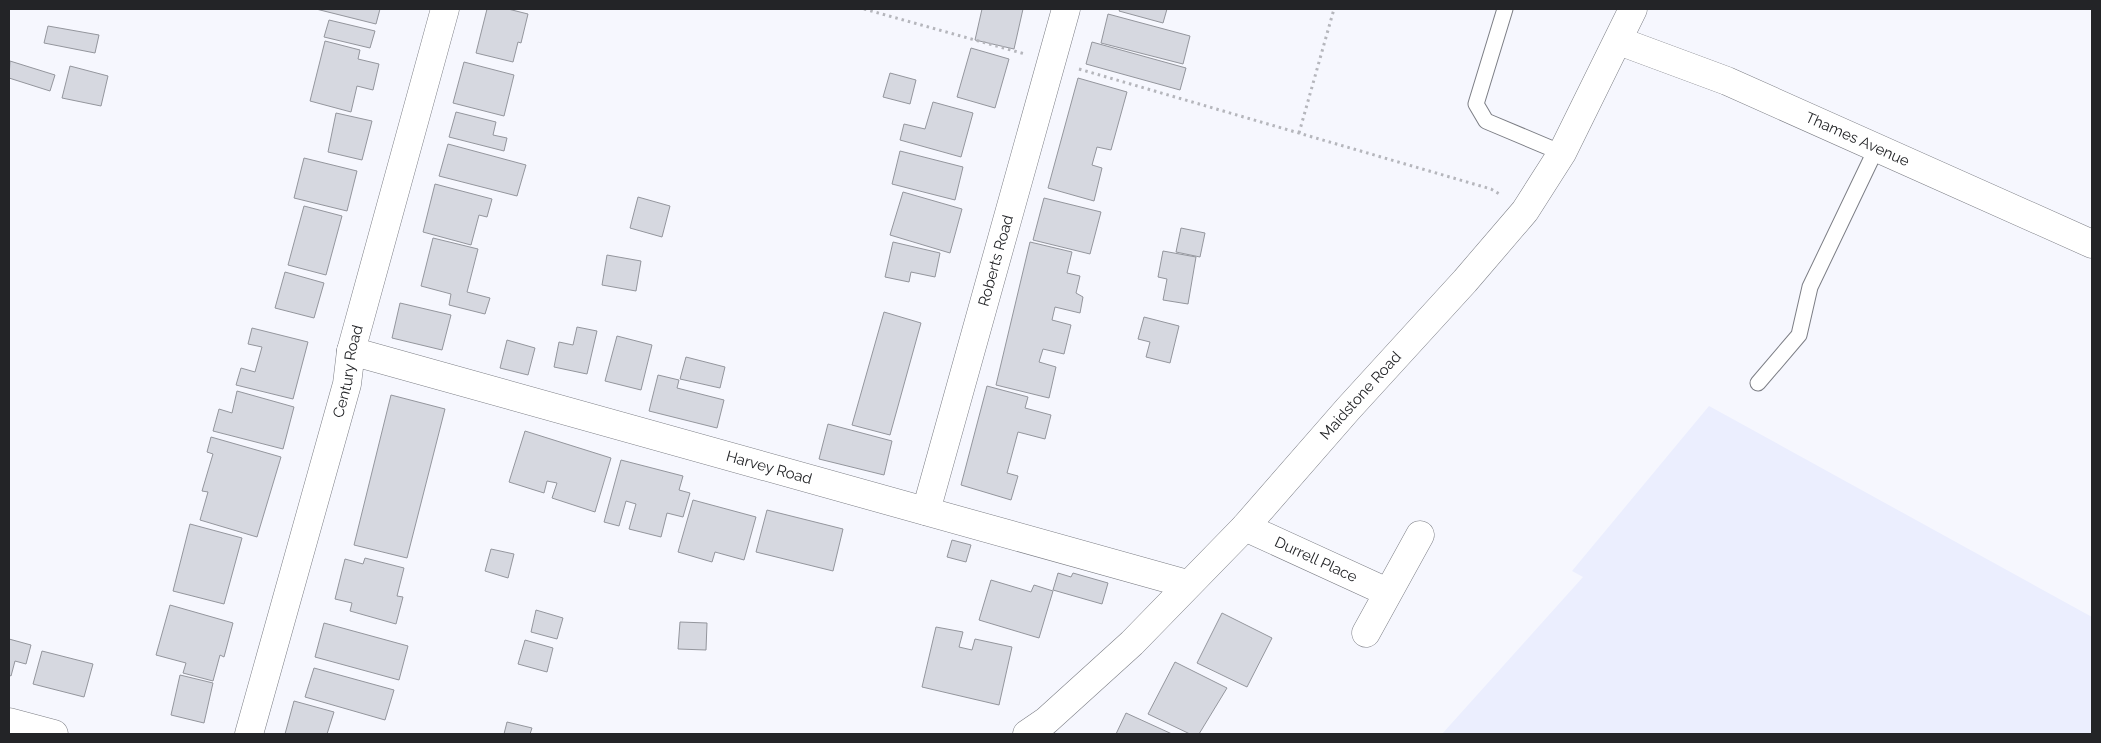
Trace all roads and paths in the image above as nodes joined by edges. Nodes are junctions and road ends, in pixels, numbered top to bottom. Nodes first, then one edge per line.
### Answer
1 (445, 9) edge
2 (864, 9) edge
3 (1066, 9) edge
4 (1334, 9) edge
5 (1505, 9) edge
6 (1633, 9) edge
7 (1619, 41) junction
8 (1051, 61) junction
9 (1300, 133) junction
10 (1877, 148) junction
11 (1562, 153) junction
12 (1525, 211) junction
13 (2092, 244) edge
14 (351, 351) junction
15 (1758, 383) dead end
16 (926, 511) junction
17 (1245, 528) junction
18 (1420, 535) dead end
19 (1187, 584) junction
20 (1387, 592) junction
21 (1366, 633) dead end
22 (9, 722) edge
23 (54, 734) edge
24 (249, 734) edge
25 (1027, 734) edge

1 - 14 street, Century Road
2 - 8 path
3 - 8 street, Roberts Road
4 - 9 path
5 - 11 lane
6 - 7 street, Maidstone Road
7 - 10 street, Thames Avenue
7 - 11 street, Maidstone Road
8 - 9 path
8 - 16 street, Roberts Road
9 - 12 path
10 - 13 street, Thames Avenue
10 - 15 lane
11 - 12 street, Maidstone Road
12 - 17 street, Maidstone Road
14 - 16 street, Harvey Road
14 - 24 street, Century Road
16 - 19 street, Harvey Road
17 - 19 street, Maidstone Road
17 - 20 street, Durrell Place
18 - 20 street
19 - 25 street, Maidstone Road
20 - 21 street
22 - 23 street

